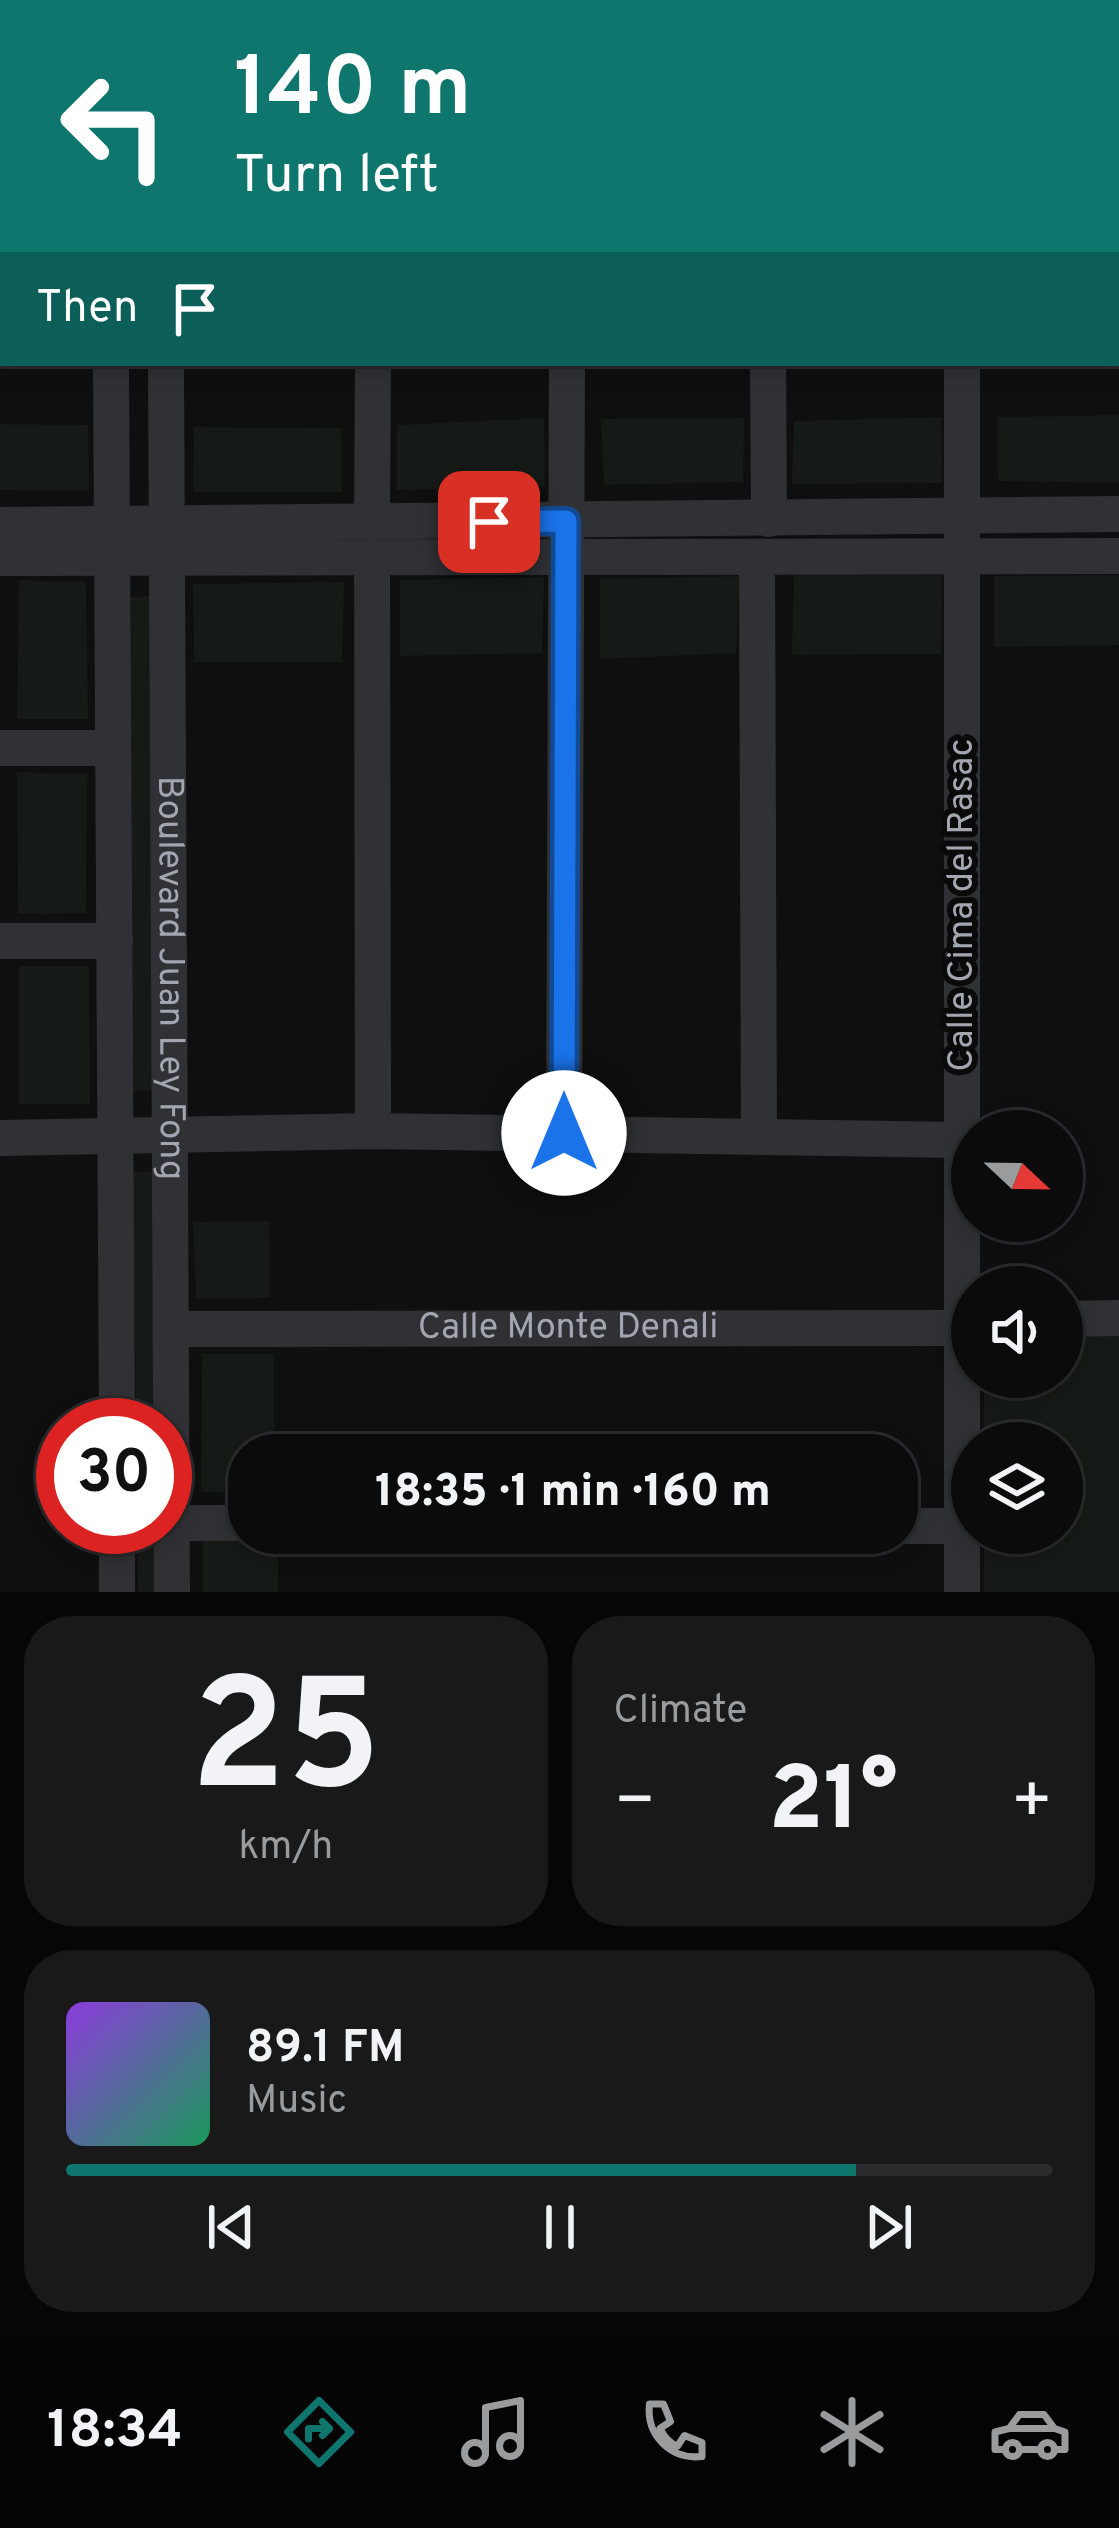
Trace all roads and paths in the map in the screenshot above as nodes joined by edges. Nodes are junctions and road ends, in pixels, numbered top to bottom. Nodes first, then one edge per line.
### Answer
1 (111, 366) edge
2 (166, 366) edge
3 (373, 366) edge
4 (567, 366) edge
5 (768, 366) edge
6 (962, 366) edge
7 (1119, 514) edge
8 (964, 518) junction
9 (769, 520) junction
10 (566, 521) junction
11 (372, 522) junction
12 (0, 525) edge
13 (167, 541) junction
14 (111, 542) junction
15 (1119, 556) edge
16 (965, 557) junction
17 (0, 558) edge
18 (757, 558) junction
19 (372, 560) junction
20 (566, 561) junction
21 (0, 748) edge
22 (111, 748) junction
23 (116, 940) junction
24 (0, 941) edge
25 (962, 1110) edge
26 (373, 1131) junction
27 (564, 1133) junction
28 (170, 1136) junction
29 (759, 1137) junction
30 (0, 1138) edge
31 (116, 1138) junction
32 (951, 1140) edge
33 (1119, 1318) edge
34 (1083, 1319) edge
35 (951, 1328) edge
36 (172, 1329) junction
37 (117, 1398) edge
38 (172, 1398) edge
39 (192, 1523) edge
40 (228, 1523) edge
41 (918, 1526) edge
42 (951, 1526) edge
43 (117, 1554) edge
44 (173, 1554) edge
45 (962, 1554) edge
46 (117, 1592) edge
47 (172, 1592) edge
48 (962, 1592) edge

1 - 14 street, Boulevard Juan Ley Fong
2 - 13 street, Boulevard Juan Ley Fong
3 - 11 street
4 - 10 street
5 - 9 street
6 - 8 street, Calle Cima del Rasac
7 - 8 street
8 - 9 street
8 - 16 street, Calle Cima del Rasac
9 - 10 street
10 - 11 street
10 - 20 street
11 - 13 street
12 - 14 street
13 - 14 street
13 - 19 street
13 - 28 street, Boulevard Juan Ley Fong
14 - 17 street
14 - 22 street, Boulevard Juan Ley Fong
15 - 16 street
16 - 18 street
16 - 25 street, Calle Cima del Rasac
18 - 20 street
18 - 29 street
19 - 20 street
19 - 26 street
20 - 27 street
21 - 22 street
22 - 23 street, Boulevard Juan Ley Fong
23 - 24 street
23 - 31 street, Boulevard Juan Ley Fong
26 - 27 street
26 - 28 street
27 - 29 street
28 - 31 street
28 - 36 street, Boulevard Juan Ley Fong
29 - 32 street
30 - 31 street
31 - 37 street, Boulevard Juan Ley Fong
33 - 34 street
35 - 36 street, Calle Monte Denali
36 - 38 street, Boulevard Juan Ley Fong
39 - 40 street
41 - 42 street
43 - 46 street
44 - 47 street, Boulevard Juan Ley Fong
45 - 48 street, Calle Cima del Rasac

